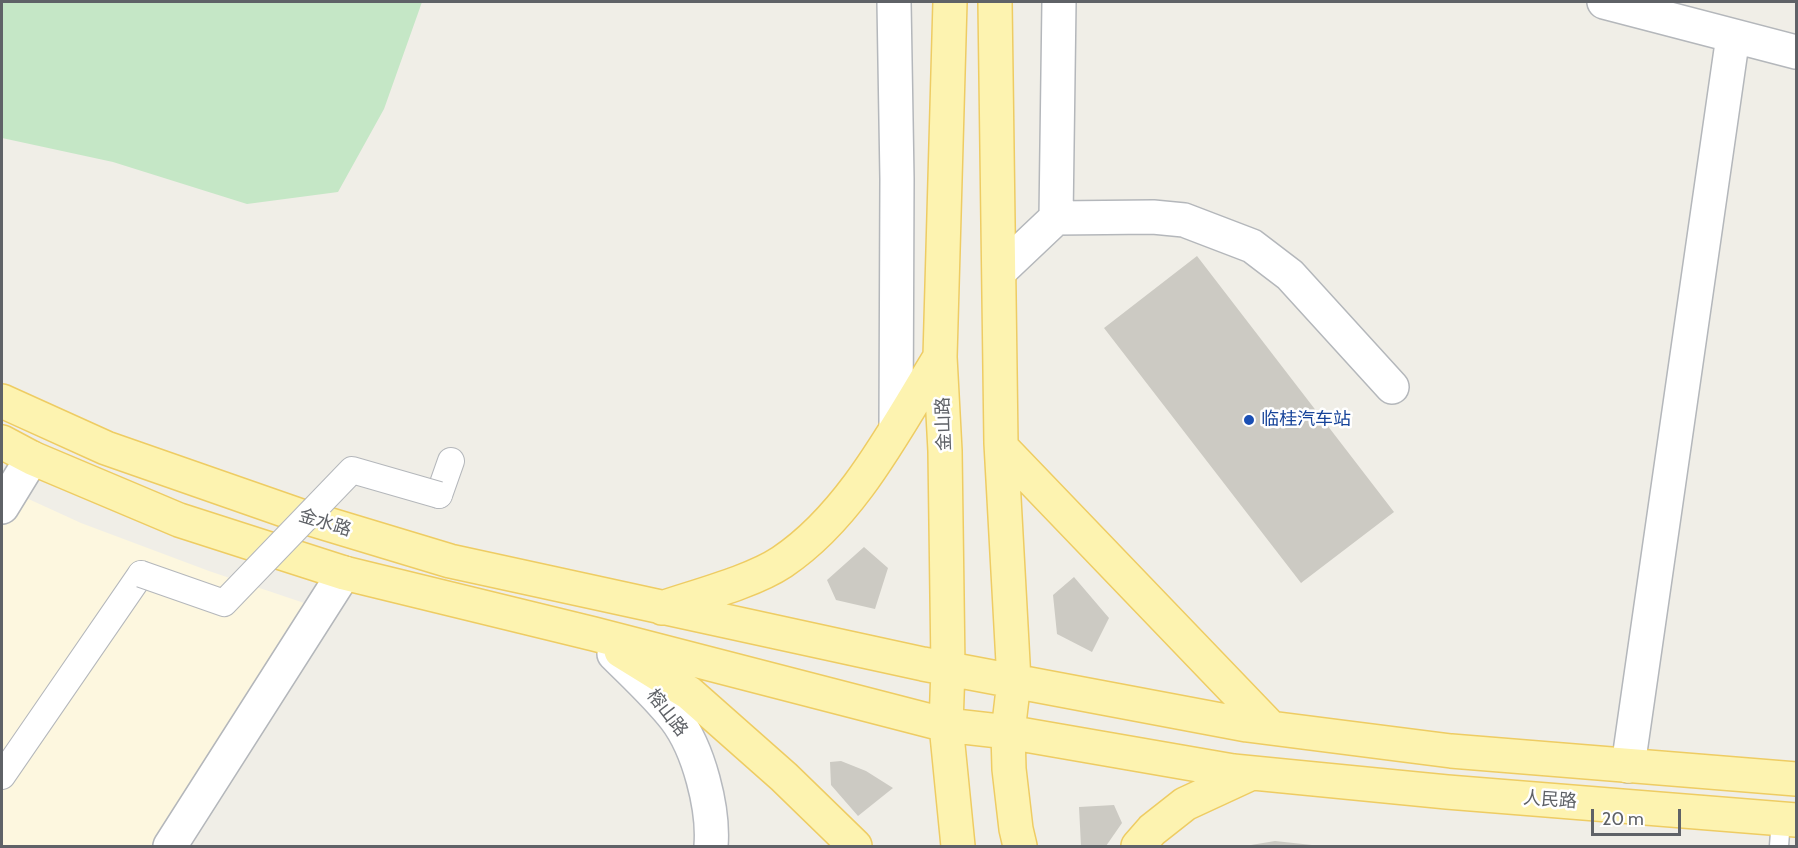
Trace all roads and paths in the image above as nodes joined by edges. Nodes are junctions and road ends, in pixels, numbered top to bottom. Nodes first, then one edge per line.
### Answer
1 (894, 2) edge
2 (950, 2) edge
3 (994, 2) edge
4 (1059, 2) edge
5 (1604, 2) edge
6 (1733, 36) junction
7 (1797, 52) edge
8 (1056, 218) junction
9 (1000, 271) junction
10 (940, 357) junction
11 (1392, 387) dead end
12 (2, 401) edge
13 (896, 428) junction
14 (2, 442) edge
15 (1002, 448) junction
16 (32, 458) junction
17 (451, 461) dead end
18 (2, 507) edge
19 (344, 573) junction
20 (660, 608) junction
21 (594, 634) junction
22 (948, 668) junction
23 (1014, 681) junction
24 (946, 725) junction
25 (1271, 728) junction
26 (1008, 732) junction
27 (1628, 766) junction
28 (1252, 773) junction
29 (2, 776) edge
30 (1797, 779) edge
31 (1785, 829) edge
32 (170, 846) edge
33 (711, 846) edge
34 (855, 846) edge
35 (958, 846) edge
36 (1020, 846) edge
37 (1138, 846) edge

1 - 13 street
2 - 10 main road, 金山路
3 - 9 main road
4 - 8 street
5 - 6 street
6 - 7 street
6 - 27 street
8 - 9 street
8 - 11 street
9 - 15 main road
10 - 13 main road
10 - 22 main road, 金山路
12 - 20 main road, 金水路
13 - 20 main road
14 - 16 main road
15 - 23 main road
15 - 25 main road
16 - 18 street
16 - 19 main road
17 - 29 street, bridge
19 - 21 main road
19 - 32 street
20 - 22 main road, 金水路
21 - 24 main road, 人民路
21 - 33 street, 榕山路
21 - 34 main road
22 - 23 main road, 金水路
22 - 24 main road, 金山路
23 - 25 main road, 金水路
23 - 26 main road
24 - 26 main road, 人民路
24 - 35 main road, 金山路
25 - 27 main road, 金水路
26 - 28 main road, 人民路
26 - 36 main road
27 - 30 main road
28 - 31 main road, 人民路
28 - 37 main road

